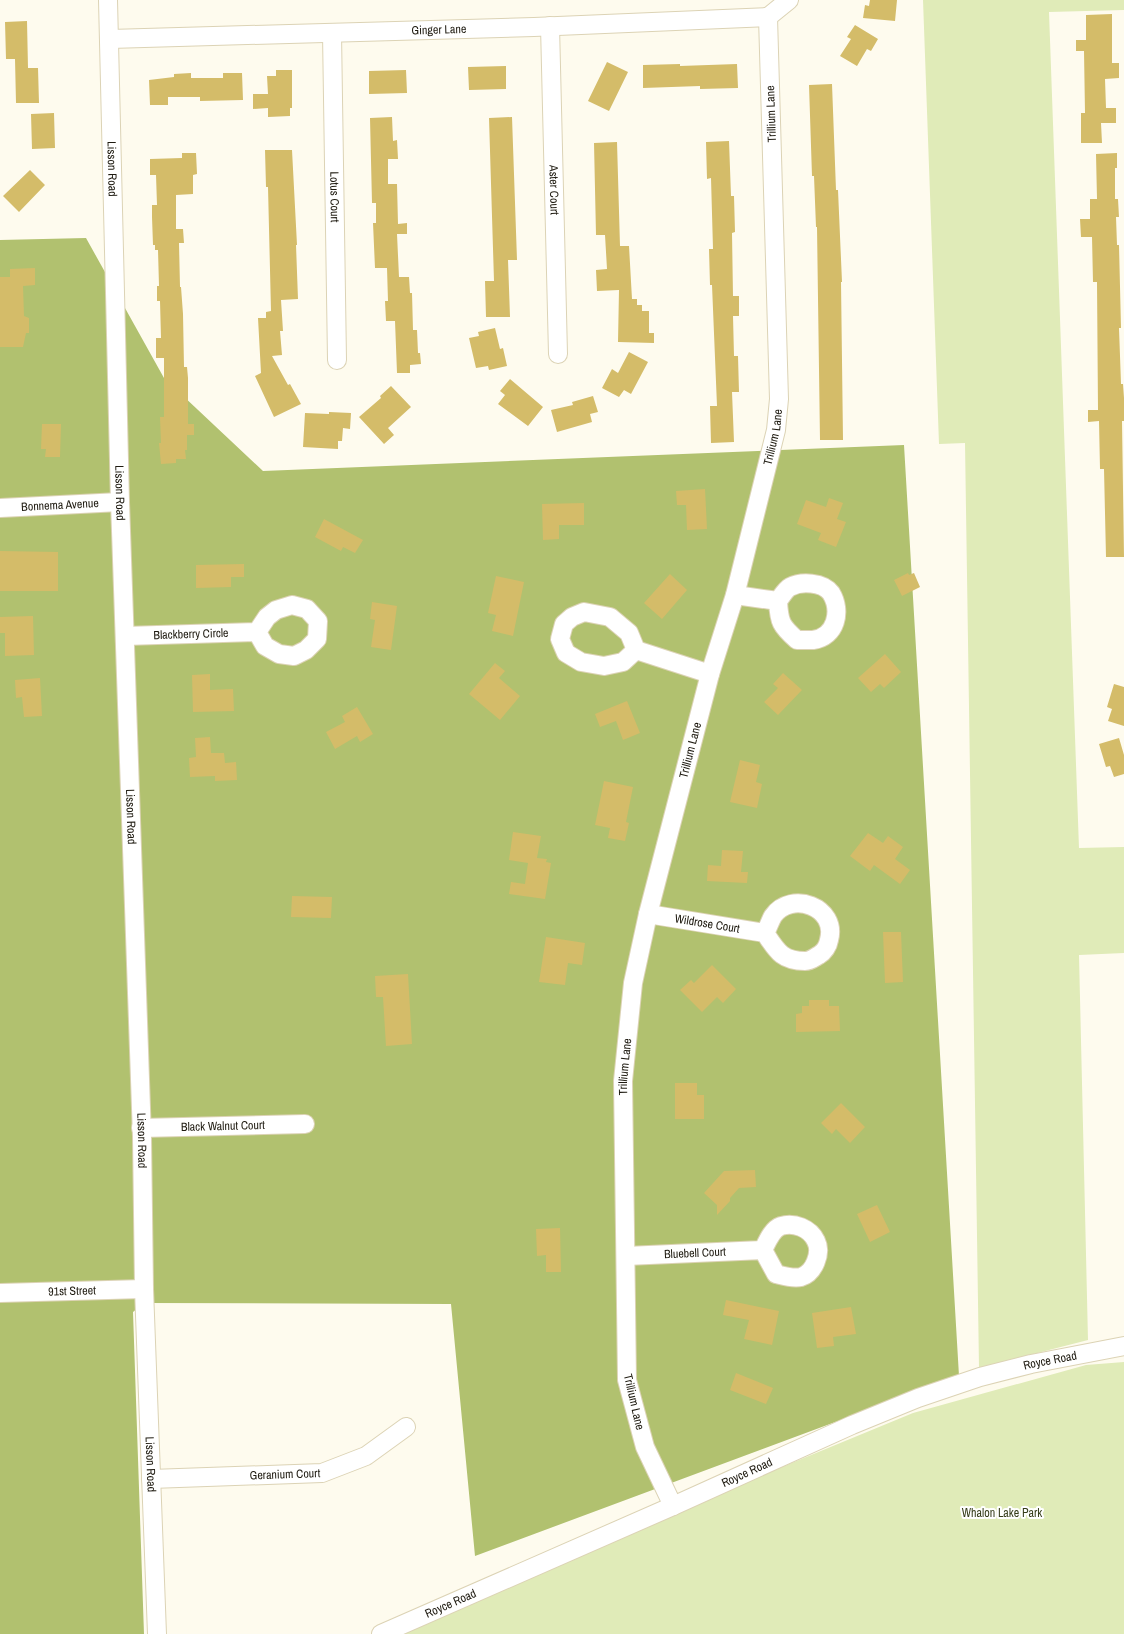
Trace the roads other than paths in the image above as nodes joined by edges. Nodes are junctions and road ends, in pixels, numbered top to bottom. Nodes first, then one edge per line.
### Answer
1 (108, 0) edge
2 (790, 0) edge
3 (768, 17) junction
4 (550, 26) junction
5 (332, 33) junction
6 (110, 38) junction
7 (558, 354) dead end
8 (337, 360) dead end
9 (120, 502) junction
10 (0, 508) edge
11 (735, 595) junction
12 (778, 601) dead end
13 (257, 632) dead end
14 (125, 636) junction
15 (636, 650) dead end
16 (710, 674) junction
17 (648, 914) junction
18 (765, 933) dead end
19 (305, 1124) dead end
20 (141, 1128) junction
21 (763, 1250) dead end
22 (626, 1256) junction
23 (144, 1289) junction
24 (0, 1293) edge
25 (1124, 1346) edge
26 (406, 1427) dead end
27 (152, 1479) junction
28 (673, 1506) junction
29 (157, 1634) edge
30 (381, 1634) edge

1 - 6 street, Lisson Road
2 - 3 street
3 - 4 street, Ginger Lane
3 - 11 street, Trillium Lane
4 - 5 street, Ginger Lane
4 - 7 street, Aster Court
5 - 6 street, Ginger Lane
5 - 8 street, Lotus Court
6 - 9 street, Lisson Road
9 - 10 street, Bonnema Avenue
9 - 14 street, Lisson Road
11 - 12 street
11 - 16 street, Trillium Lane
13 - 14 street, Blackberry Circle
14 - 20 street, Lisson Road
15 - 16 street
16 - 17 street, Trillium Lane
17 - 18 street, Wildrose Court
17 - 22 street, Trillium Lane
19 - 20 street, Black Walnut Court
20 - 23 street, Lisson Road
21 - 22 street, Bluebell Court
22 - 28 street, Trillium Lane
23 - 24 street, 91st Street
23 - 27 street, Lisson Road
25 - 28 street, Royce Road
26 - 27 street, Geranium Court
27 - 29 street, Lisson Road
28 - 30 street, Royce Road

